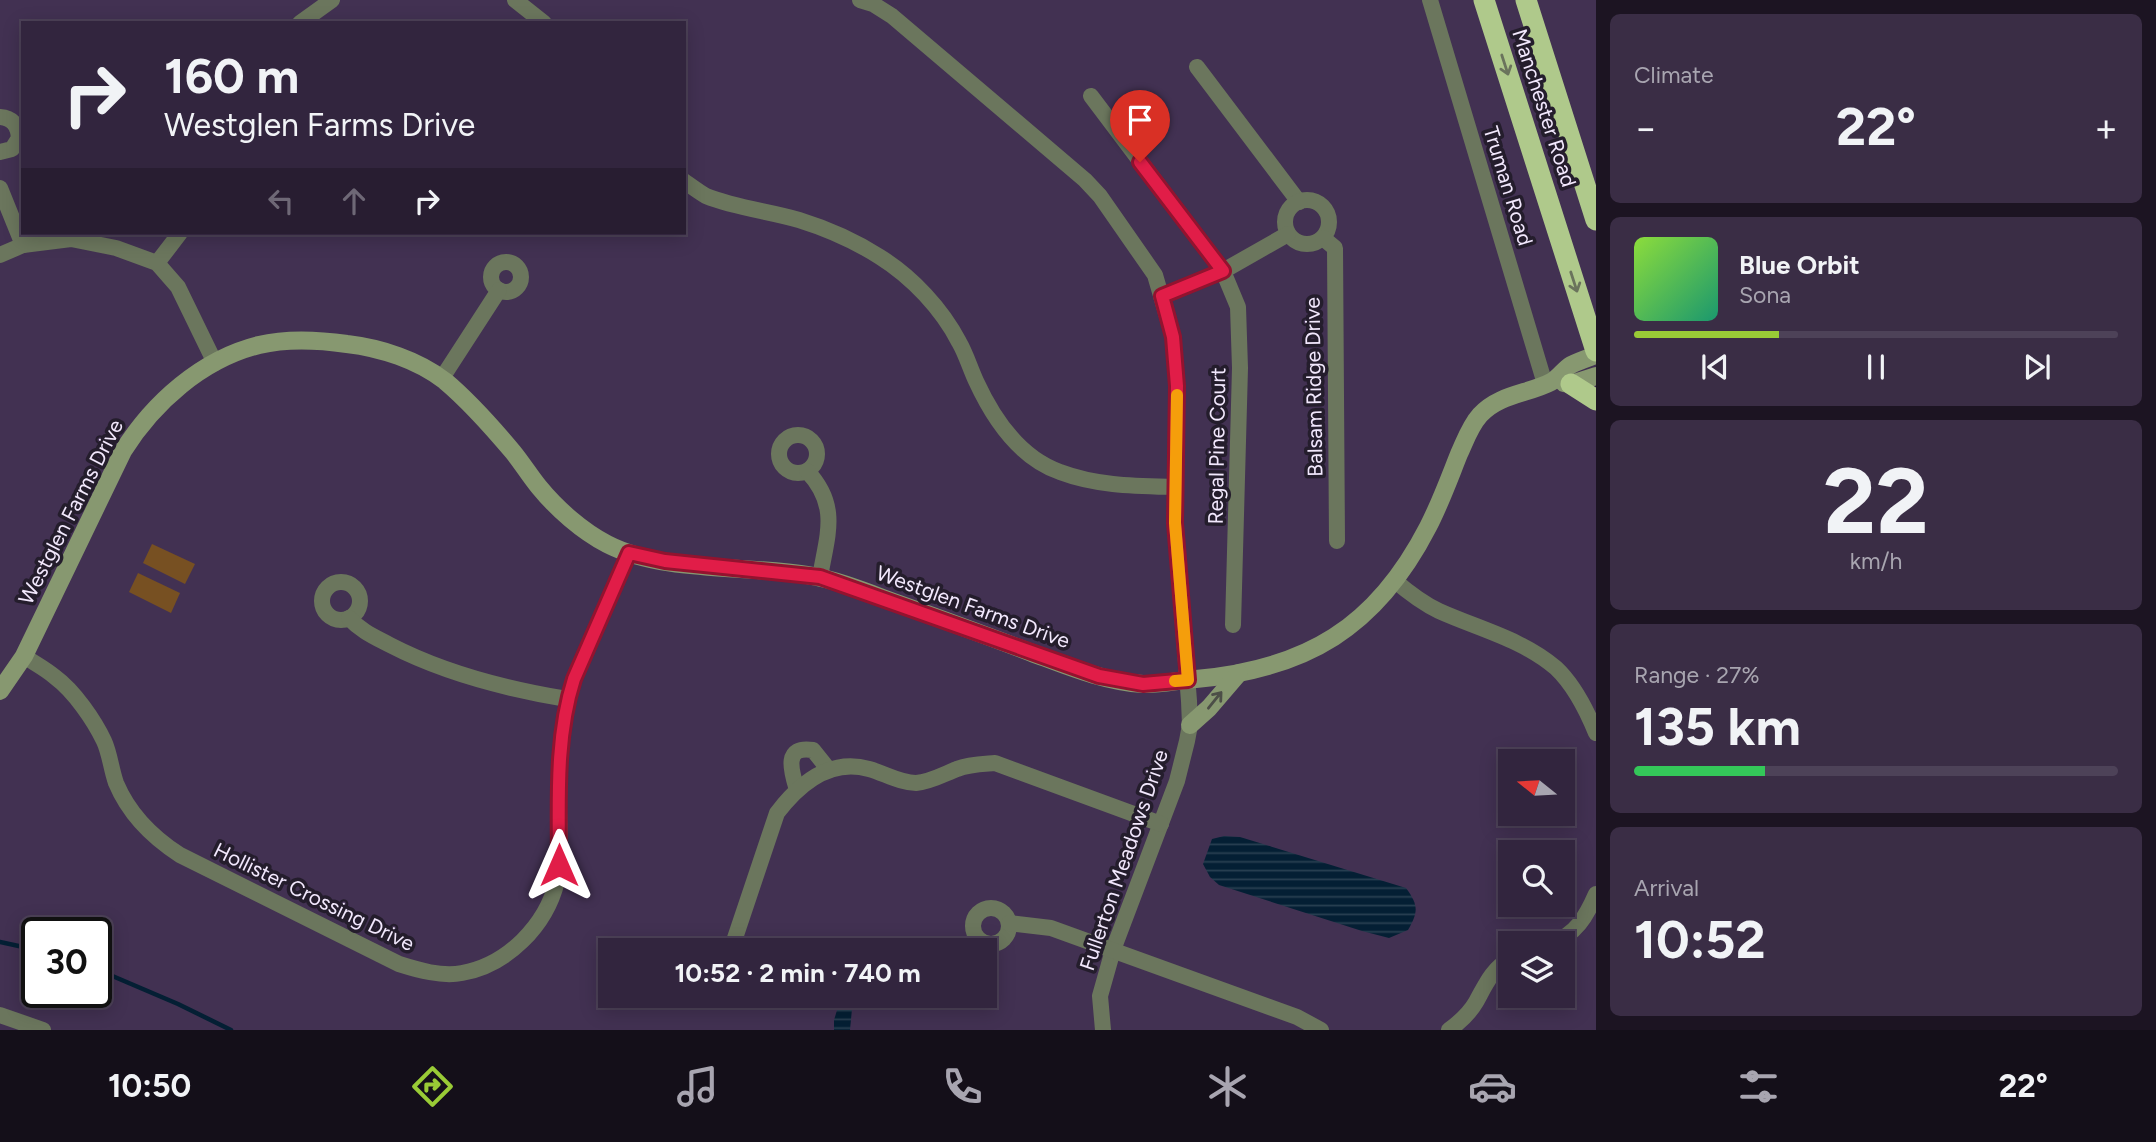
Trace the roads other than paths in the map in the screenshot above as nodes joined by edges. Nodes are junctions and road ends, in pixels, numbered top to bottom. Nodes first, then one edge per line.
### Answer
1 (332, 0) edge
2 (515, 0) edge
3 (860, 0) edge
4 (1430, 0) edge
5 (1484, 0) edge
6 (1526, 0) edge
7 (303, 21) edge
8 (541, 21) edge
9 (1197, 67) dead end
10 (1091, 96) dead end
11 (0, 117) edge
12 (0, 152) edge
13 (686, 182) edge
14 (0, 188) edge
15 (1299, 202) junction
16 (1596, 220) edge
17 (1288, 234) junction
18 (179, 235) edge
19 (1323, 238) junction
20 (23, 245) junction
21 (0, 255) edge
22 (158, 263) junction
23 (1223, 271) junction
24 (499, 290) dead end
25 (1162, 296) junction
26 (1596, 353) edge
27 (215, 363) junction
28 (1596, 376) edge
29 (442, 378) junction
30 (1557, 383) junction
31 (1596, 400) edge
32 (807, 471) dead end
33 (1175, 487) junction
34 (1337, 541) dead end
35 (629, 553) junction
36 (820, 577) junction
37 (1394, 580) junction
38 (349, 618) dead end
39 (1233, 625) dead end
40 (24, 656) junction
41 (1239, 673) junction
42 (1188, 680) junction
43 (0, 691) edge
44 (567, 699) junction
45 (1190, 725) junction
46 (1596, 733) edge
47 (829, 769) junction
48 (797, 790) junction
49 (1161, 824) junction
50 (1596, 894) edge
51 (1009, 923) dead end
52 (1574, 931) edge
53 (735, 938) edge
54 (1113, 950) junction
55 (1498, 966) edge
56 (0, 1015) edge
57 (43, 1030) edge
58 (1103, 1030) edge
59 (1321, 1030) edge
60 (1449, 1030) edge

1 - 7 street
2 - 8 street
3 - 25 street, Fullerton Meadows Drive
4 - 30 street, Truman Road
5 -> 26 highway, Manchester Road
6 - 16 highway, Manchester Road
9 - 15 street
10 - 23 street, Regal Pine Court
11 - 12 street
13 - 33 street
14 - 20 street
15 - 17 street
15 - 19 street
17 - 19 street
17 - 23 street
18 - 22 street
19 - 34 street, Balsam Ridge Drive
20 - 21 street
20 - 22 street
22 - 27 street
23 - 25 street
23 - 39 street, Regal Pine Court
24 - 29 street
25 - 33 street, Fullerton Meadows Drive
26 - 30 street, Westglen Farms Drive
27 - 29 street, Westglen Farms Drive
27 - 40 street, Westglen Farms Drive
28 - 30 street, Westglen Farms Drive
29 - 35 street, Westglen Farms Drive
30 - 31 highway
30 - 37 street, Westglen Farms Drive
32 - 36 street
33 - 42 street, Fullerton Meadows Drive
35 - 36 street, Westglen Farms Drive
35 - 44 street, Hollister Crossing Drive
36 - 42 street, Westglen Farms Drive
37 - 41 street, Westglen Farms Drive
37 - 46 street
38 - 44 street
40 - 43 street, Westglen Farms Drive
40 - 44 street, Hollister Crossing Drive
41 - 42 street, Westglen Farms Drive
45 -> 41 street
42 - 45 street, Fullerton Meadows Drive
45 - 49 street, Fullerton Meadows Drive
47 - 48 street
47 - 48 street
47 - 49 street
48 - 53 street
49 - 54 street, Fullerton Meadows Drive
50 - 52 street
51 - 54 street
54 - 58 street, Fullerton Meadows Drive
54 - 59 street
55 - 60 street
56 - 57 street

